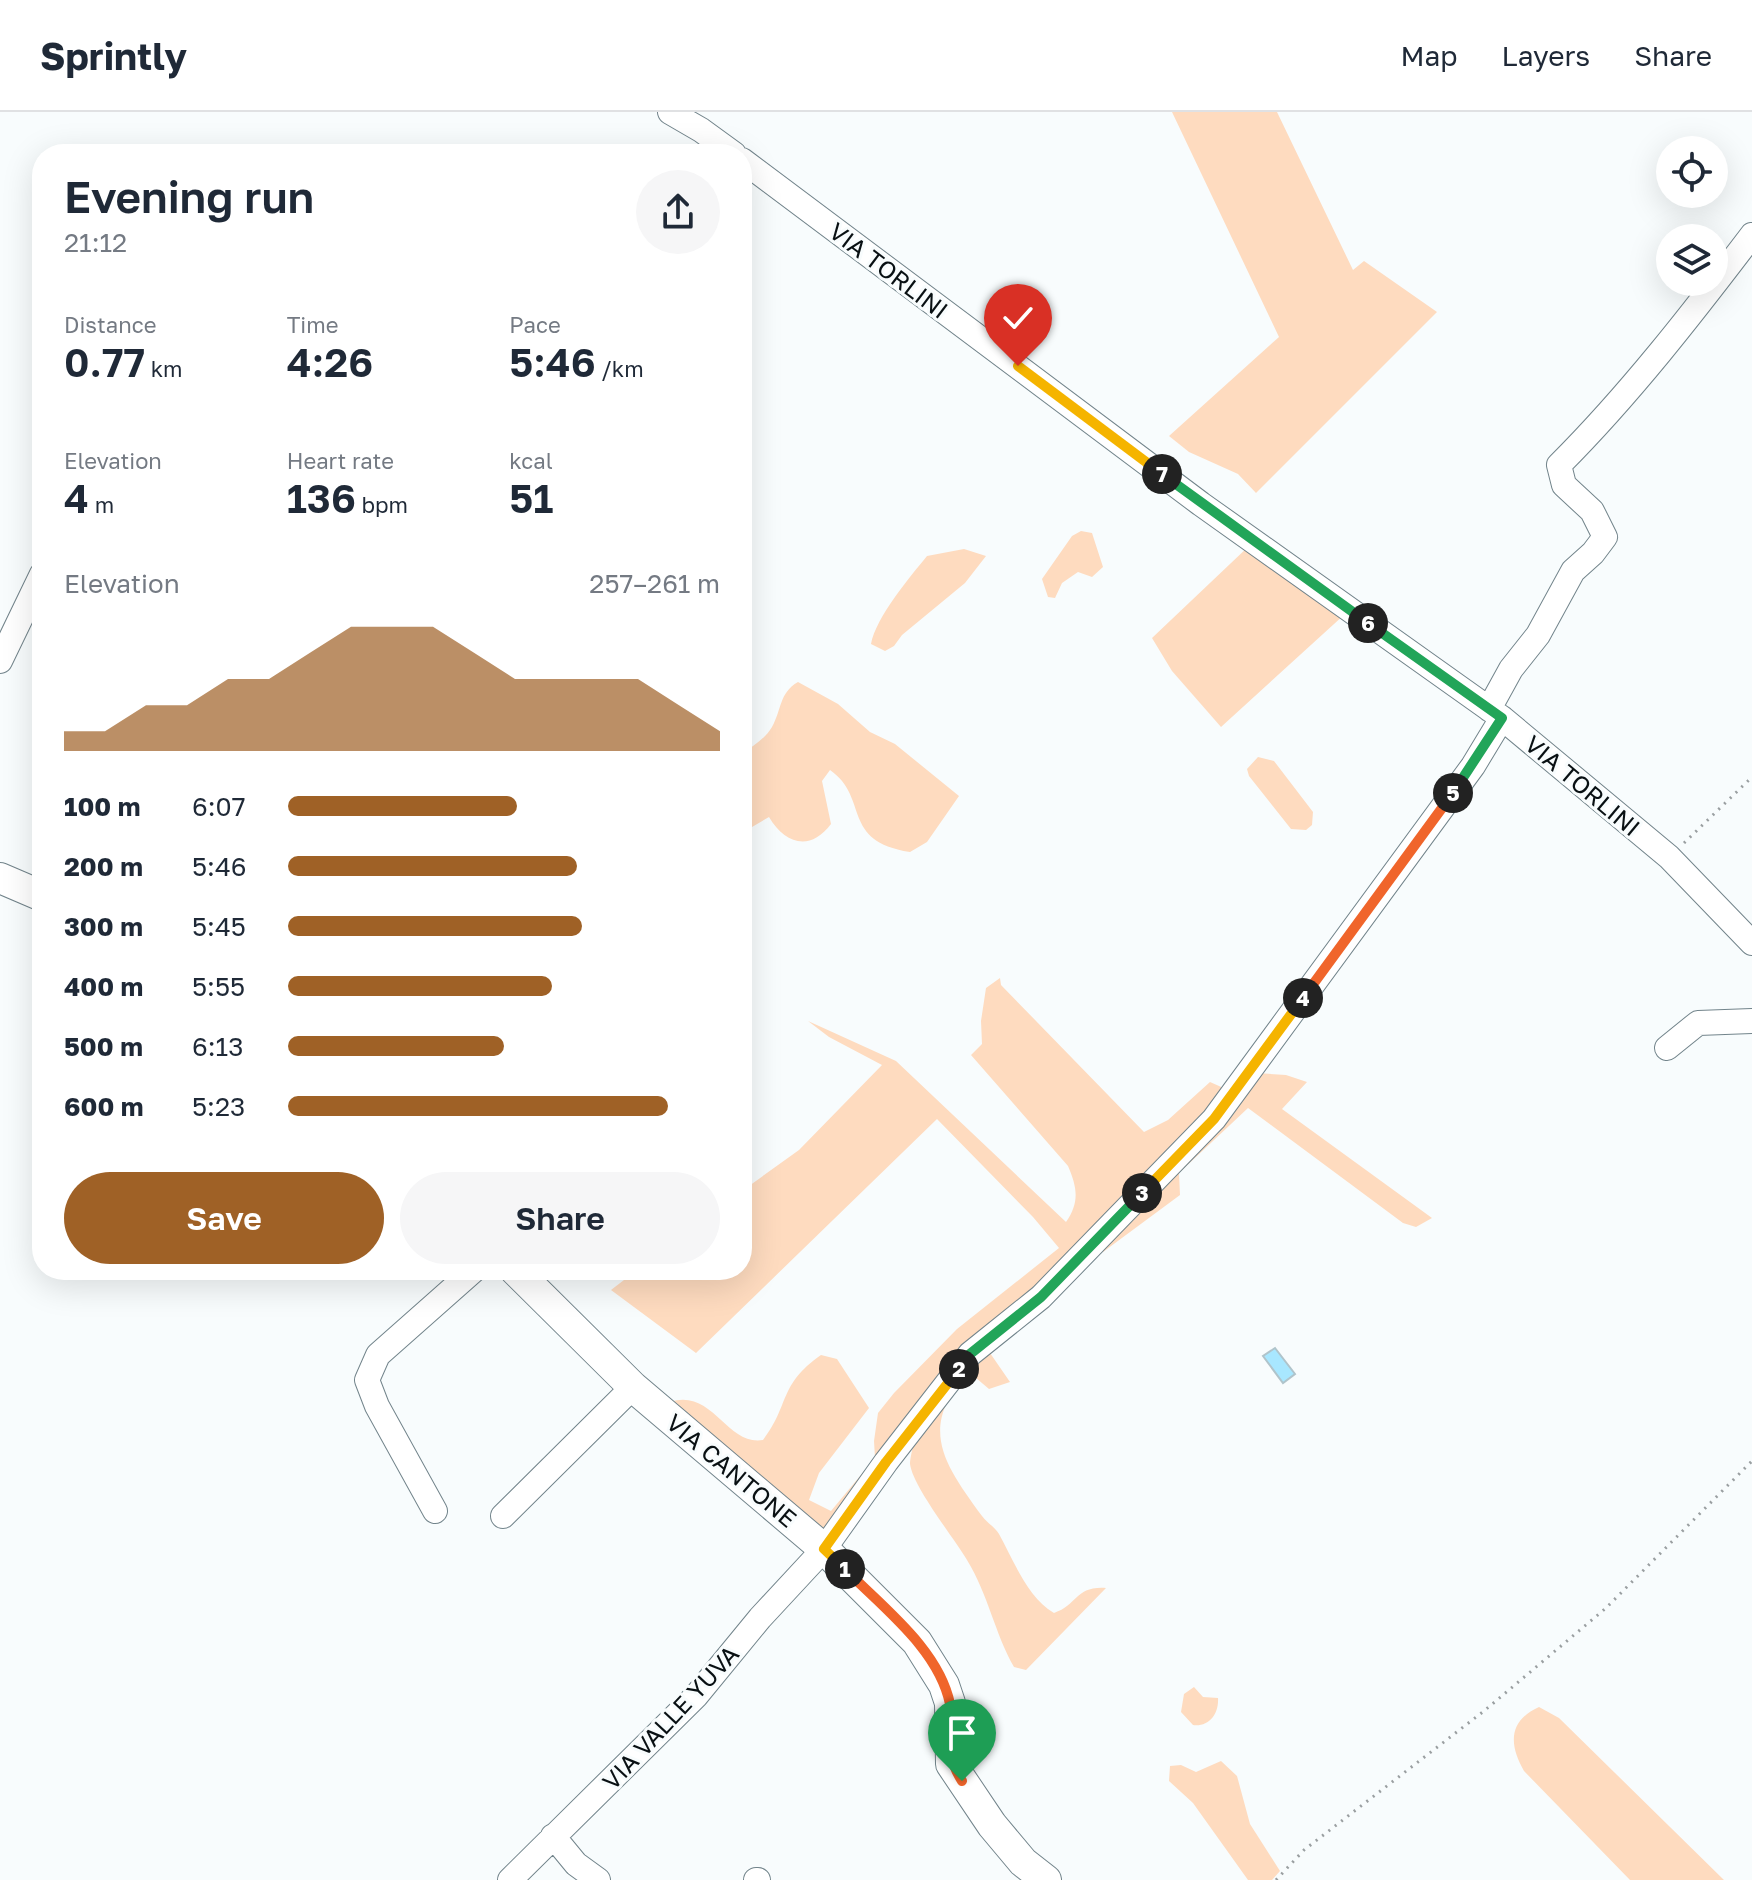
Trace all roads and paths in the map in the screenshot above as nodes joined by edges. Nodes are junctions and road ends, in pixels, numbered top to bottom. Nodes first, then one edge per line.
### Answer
1 (670, 112) edge
2 (719, 144) edge
3 (752, 167) edge
4 (1752, 235) edge
5 (32, 595) edge
6 (0, 661) edge
7 (1496, 714) junction
8 (1752, 777) edge
9 (1669, 857) junction
10 (0, 878) edge
11 (32, 892) edge
12 (1752, 943) edge
13 (1752, 1021) edge
14 (1667, 1048) dead end
15 (463, 1280) edge
16 (525, 1280) edge
17 (633, 1387) junction
18 (1752, 1461) edge
19 (435, 1511) dead end
20 (503, 1516) dead end
21 (824, 1549) junction
22 (553, 1836) junction
23 (510, 1880) edge
24 (598, 1880) edge
25 (1046, 1880) edge
26 (1276, 1880) edge

1 - 2 street
3 - 7 street, VIA TORLINI
4 - 7 street, VIA VALLE YUVA
5 - 6 street
7 - 9 street, VIA TORLINI
7 - 21 street, VIA VALLE YUVA
8 - 9 path
9 - 12 street, VIA TORLINI
10 - 11 main road
13 - 14 street
15 - 19 street
16 - 17 main road, VIA CANTONE
17 - 20 street
17 - 21 main road, VIA CANTONE
18 - 26 path
21 - 22 street, VIA VALLE YUVA
21 - 25 main road, VIA CANTONE
22 - 23 street, VIA VALLE YUVA
22 - 24 street

